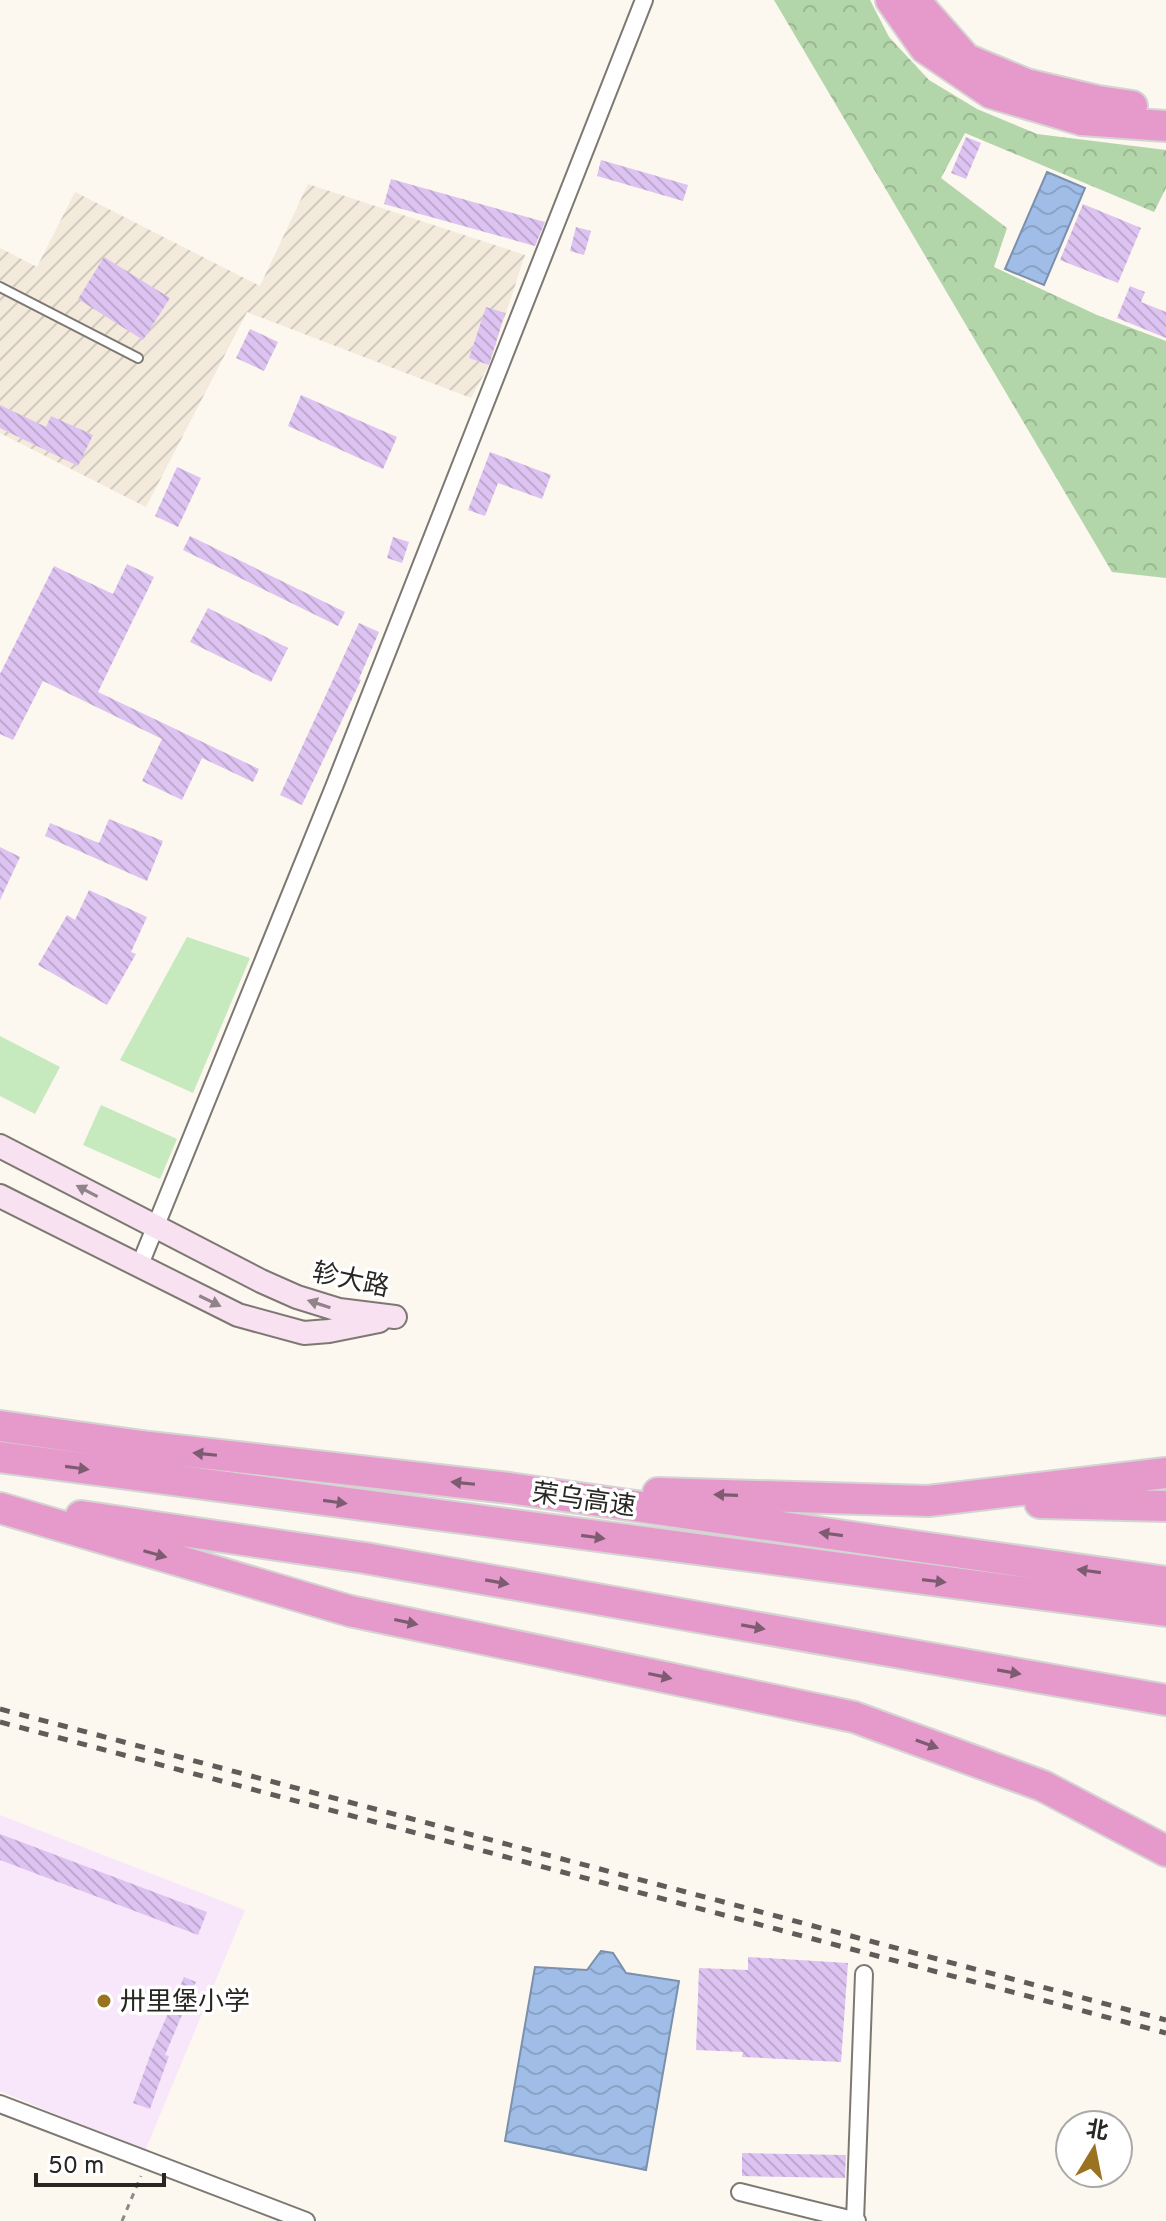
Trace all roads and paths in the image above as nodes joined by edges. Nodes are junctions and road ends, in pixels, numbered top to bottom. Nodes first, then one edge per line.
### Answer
1 (644, 0) edge
2 (891, 0) edge
3 (914, 0) edge
4 (1166, 110) edge
5 (1166, 126) edge
6 (0, 287) edge
7 (138, 358) dead end
8 (0, 1146) edge
9 (0, 1196) edge
10 (157, 1227) junction
11 (139, 1267) junction
12 (0, 1426) edge
13 (0, 1457) edge
14 (1166, 1473) edge
15 (509, 1488) junction
16 (928, 1501) junction
17 (0, 1506) edge
18 (1166, 1506) edge
19 (1166, 1582) edge
20 (1166, 1611) edge
21 (1166, 1700) edge
22 (1166, 1851) edge
23 (864, 1974) dead end
24 (0, 2104) edge
25 (147, 2160) junction
26 (740, 2192) dead end
27 (122, 2221) edge
28 (306, 2221) edge
29 (856, 2221) edge

1 - 10 street
2 - 5 highway
3 - 4 highway
6 - 7 lane
10 -> 8 main road, 轸大路
9 - 11 main road, 轸大路
10 - 11 street
11 -> 10 main road, 轸大路
15 -> 12 highway, 荣乌高速
13 -> 20 highway, 荣乌高速
14 - 16 highway
16 -> 15 highway
19 -> 15 highway, 荣乌高速
16 - 18 highway
17 -> 21 highway
17 -> 22 highway
23 - 29 street
24 - 25 street
25 - 27 path
25 - 28 street
26 - 29 street

